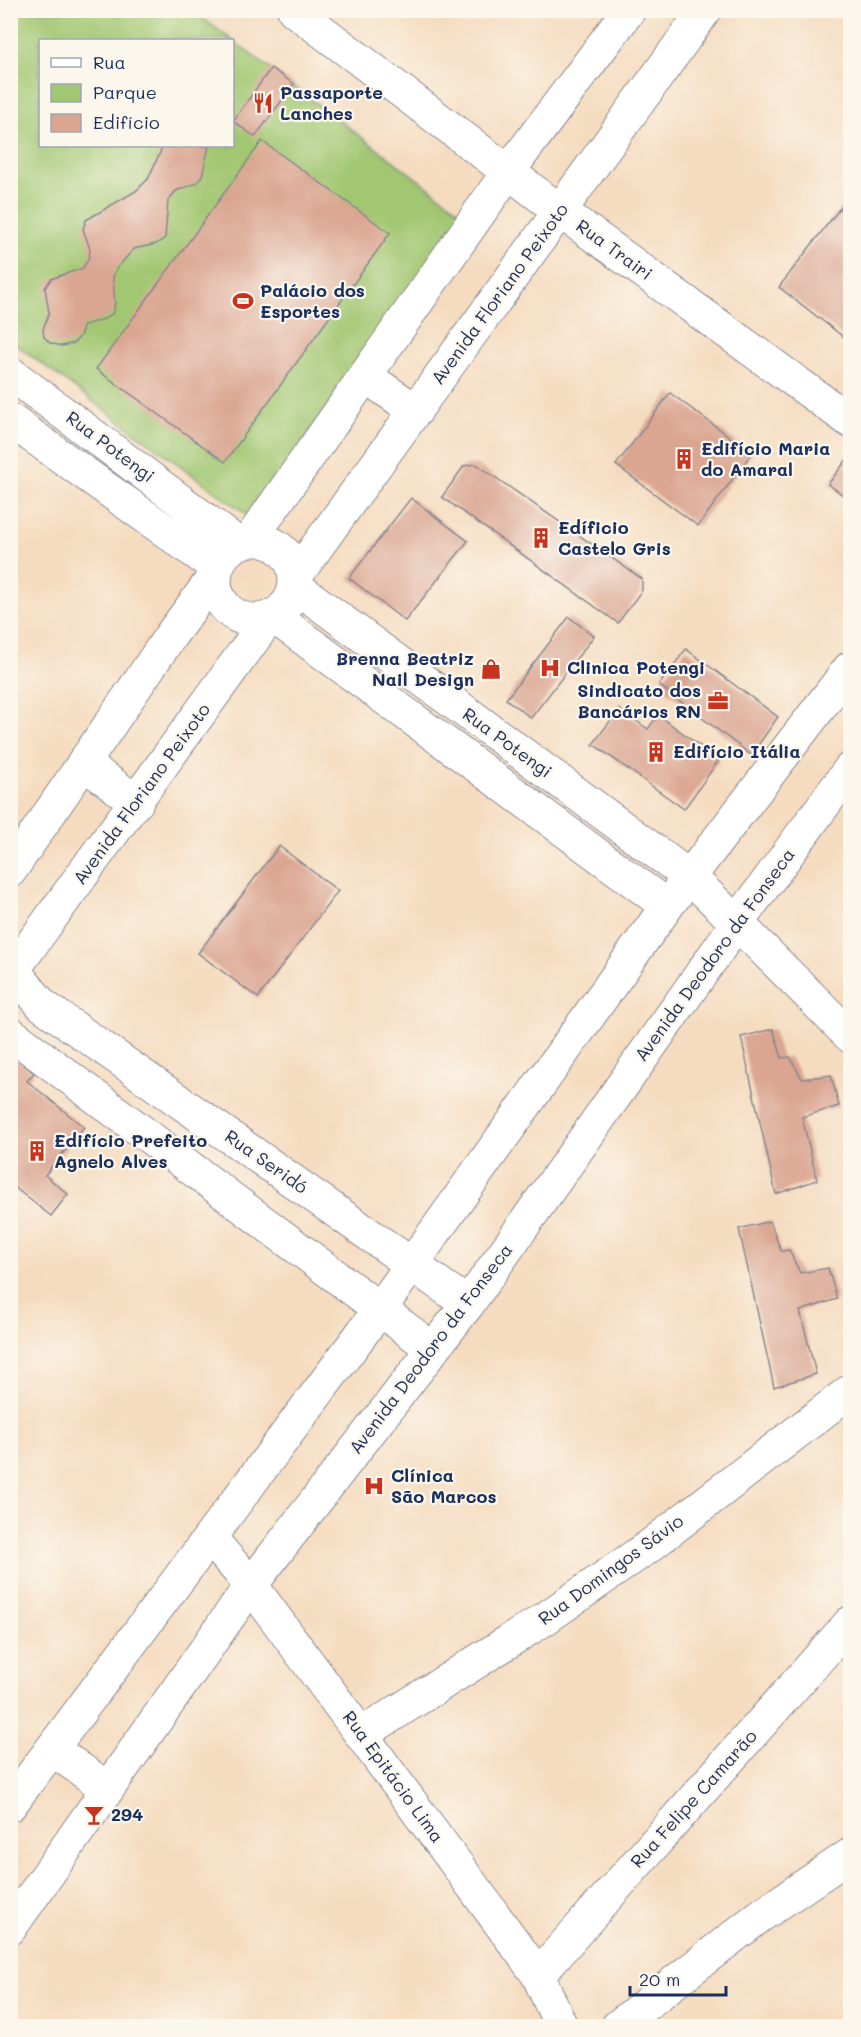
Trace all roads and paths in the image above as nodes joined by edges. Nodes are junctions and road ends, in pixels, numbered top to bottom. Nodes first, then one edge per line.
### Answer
1 (294, 10) edge
2 (629, 10) edge
3 (705, 10) edge
4 (508, 172) junction
5 (560, 211) junction
6 (10, 373) edge
7 (365, 376) junction
8 (416, 411) junction
9 (10, 420) edge
10 (850, 421) edge
11 (230, 557) junction
12 (295, 582) junction
13 (271, 617) junction
14 (850, 668) edge
15 (83, 763) junction
16 (850, 769) edge
17 (137, 802) junction
18 (10, 871) edge
19 (690, 878) junction
20 (667, 906) junction
21 (737, 923) junction
22 (11, 977) edge
23 (10, 1033) edge
24 (850, 1036) edge
25 (412, 1264) junction
26 (468, 1304) junction
27 (380, 1309) junction
28 (433, 1349) junction
29 (850, 1391) edge
30 (210, 1538) junction
31 (251, 1585) junction
32 (850, 1623) edge
33 (362, 1734) junction
34 (52, 1749) junction
35 (108, 1789) junction
36 (10, 1805) edge
37 (850, 1855) edge
38 (10, 1928) edge
39 (538, 1975) junction
40 (561, 2026) edge
41 (618, 2026) edge

1 - 4 main road, Rua Trairi
2 - 4 main road
3 - 5 main road, Avenida Floriano Peixoto
4 - 5 main road, Rua Trairi
4 - 7 main road
5 - 8 main road, Avenida Floriano Peixoto
5 - 10 main road, Rua Trairi
6 - 11 main road, Rua Potengi
7 - 8 main road
7 - 11 main road
8 - 12 main road, Avenida Floriano Peixoto
9 - 11 main road, Rua Potengi
11 - 12 main road
11 - 13 main road
11 - 15 main road
12 - 13 main road
12 - 19 main road, Rua Potengi
13 - 17 main road, Avenida Floriano Peixoto
13 - 20 main road, Rua Potengi
14 - 19 main road
15 - 17 main road
15 - 18 main road
16 - 21 main road, Avenida Deodoro da Fonseca
17 - 22 main road, Avenida Floriano Peixoto
19 - 20 main road
19 - 21 main road, Rua Potengi
20 - 25 main road
21 - 24 main road, Rua Potengi
21 - 26 main road, Avenida Deodoro da Fonseca
22 - 25 main road, Rua Seridó
23 - 27 main road
25 - 26 main road, Rua Seridó
25 - 27 main road
26 - 28 main road, Avenida Deodoro da Fonseca
27 - 28 main road
27 - 30 main road
28 - 31 main road, Avenida Deodoro da Fonseca
29 - 33 main road, Rua Domingos Sávio
30 - 31 main road, Rua Epitácio Lima
30 - 34 main road
31 - 33 main road, Rua Epitácio Lima
31 - 35 main road, Avenida Deodoro da Fonseca
32 - 39 main road, Rua Felipe Camarão
33 - 39 main road, Rua Epitácio Lima
34 - 35 main road
34 - 36 main road
35 - 38 main road, Avenida Deodoro da Fonseca
37 - 41 main road
39 - 40 main road, Rua Epitácio Lima

